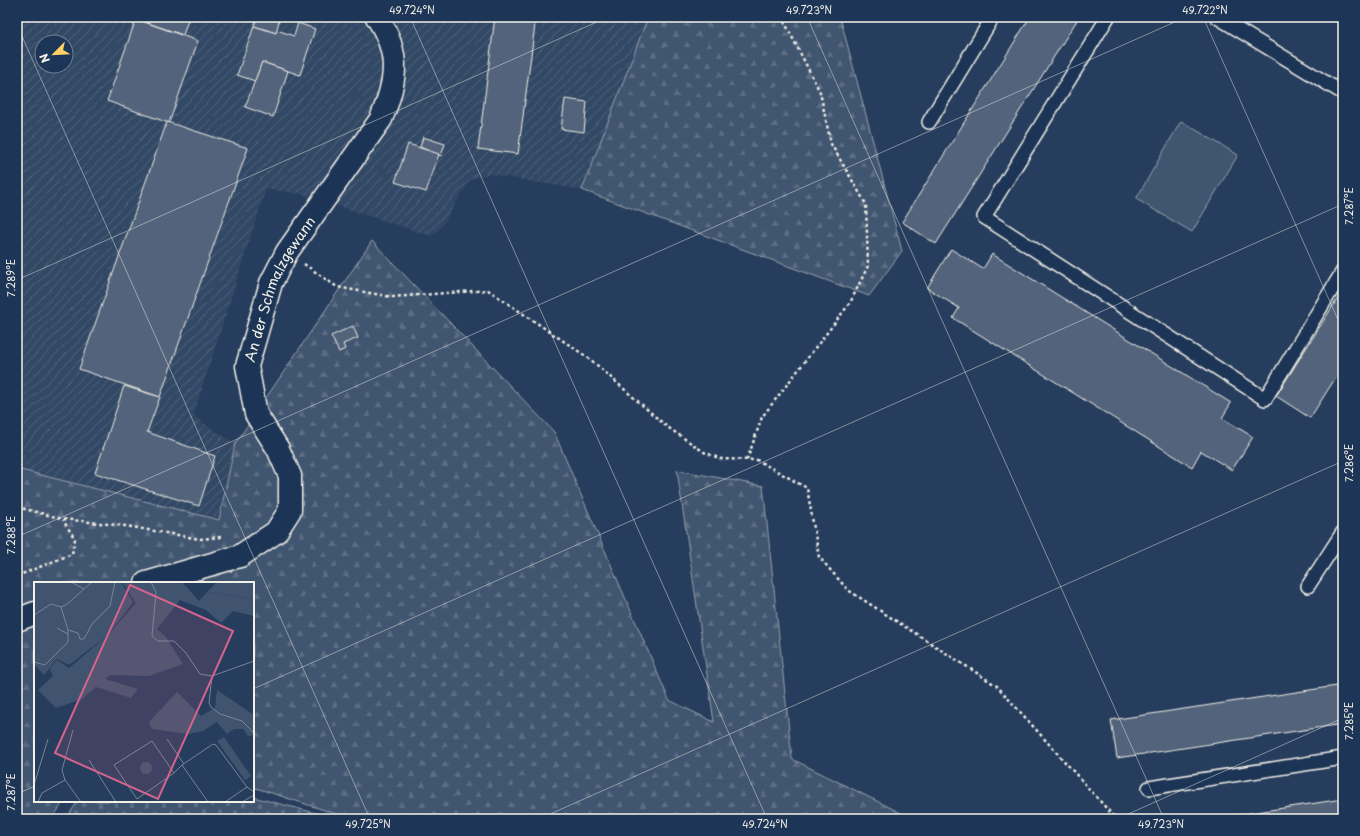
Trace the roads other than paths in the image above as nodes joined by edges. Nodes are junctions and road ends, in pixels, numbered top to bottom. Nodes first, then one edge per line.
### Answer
1 (377, 17) edge
2 (993, 17) edge
3 (1108, 17) edge
4 (1217, 17) edge
5 (1343, 93) edge
6 (929, 122) dead end
7 (1343, 271) edge
8 (1343, 532) edge
9 (149, 582) edge
10 (1308, 586) dead end
11 (34, 613) edge
12 (17, 620) edge
13 (1343, 758) edge
14 (1149, 788) dead end

1 - 9 street, An der Schmalzgewann
2 - 6 lane
3 - 7 lane
4 - 5 lane
8 - 10 lane
11 - 12 street
13 - 14 lane

